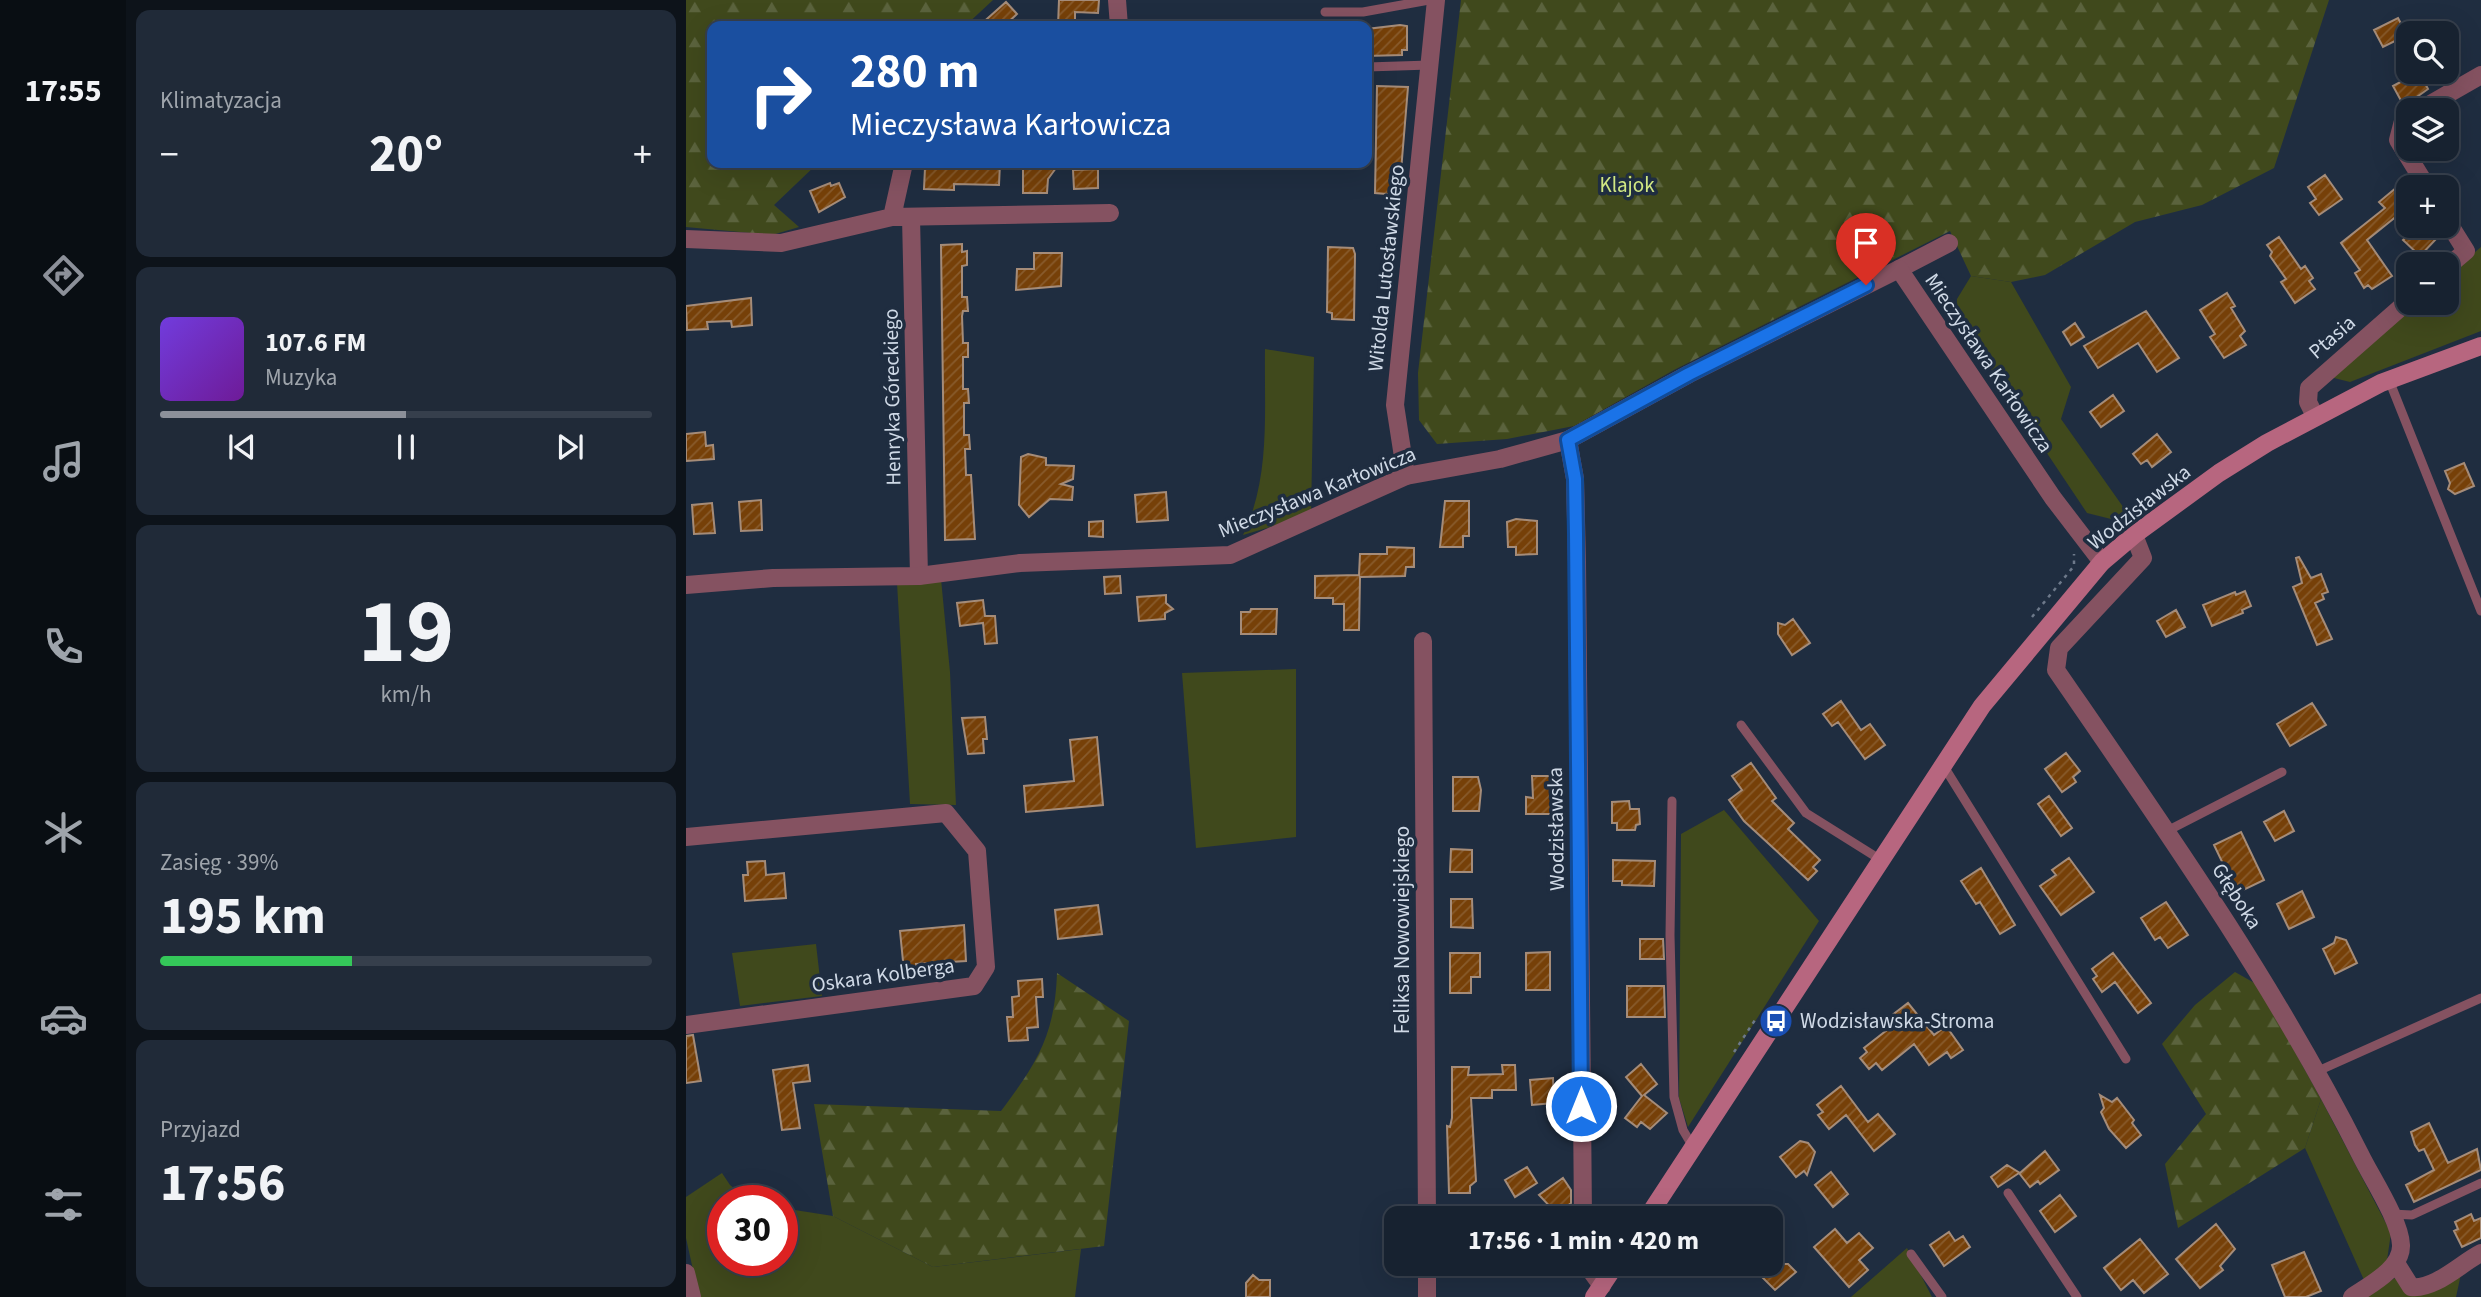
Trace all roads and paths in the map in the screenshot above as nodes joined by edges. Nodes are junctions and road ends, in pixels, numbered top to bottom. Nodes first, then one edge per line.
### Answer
1 (1118, 0) edge
2 (1429, 0) edge
3 (1436, 0) edge
4 (1325, 12) dead end
5 (1119, 21) edge
6 (1430, 65) junction
7 (1372, 67) edge
8 (2481, 75) edge
9 (2441, 98) edge
10 (903, 168) edge
11 (1110, 213) dead end
12 (892, 217) junction
13 (911, 217) junction
14 (2458, 238) edge
15 (686, 239) edge
16 (1949, 243) dead end
17 (2459, 257) edge
18 (1899, 269) junction
19 (2396, 312) edge
20 (2481, 346) edge
21 (2389, 380) junction
22 (2315, 416) junction
23 (1568, 440) junction
24 (1406, 476) junction
25 (2134, 535) junction
26 (2074, 548) dead end
27 (2102, 562) junction
28 (919, 576) junction
29 (686, 585) edge
30 (2481, 611) edge
31 (2032, 618) dead end
32 (1423, 642) dead end
33 (1741, 725) dead end
34 (1943, 765) junction
35 (2282, 772) dead end
36 (1672, 801) dead end
37 (2167, 831) junction
38 (686, 837) edge
39 (1881, 860) junction
40 (2481, 998) edge
41 (1758, 1017) dead end
42 (686, 1025) edge
43 (1730, 1058) dead end
44 (2126, 1059) dead end
45 (2318, 1071) junction
46 (1693, 1147) junction
47 (2481, 1183) edge
48 (2008, 1193) dead end
49 (1427, 1206) edge
50 (1583, 1206) edge
51 (1655, 1206) edge
52 (2390, 1214) junction
53 (2481, 1253) edge
54 (1911, 1254) dead end
55 (2396, 1263) junction
56 (686, 1273) edge
57 (1427, 1276) edge
58 (1608, 1276) edge
59 (1598, 1291) edge
60 (692, 1297) edge
61 (1427, 1297) edge
62 (1942, 1297) edge
63 (2077, 1297) edge
64 (2352, 1297) edge

1 - 5 street
2 - 4 lane
3 - 6 street, Witolda Lutosławskiego
6 - 7 lane
6 - 24 street, Witolda Lutosławskiego
8 - 9 street
10 - 12 street
11 - 13 street
12 - 13 street
12 - 15 street
13 - 28 street, Henryka Góreckiego
14 - 17 street
16 - 18 street
18 - 23 street, Mieczysława Karłowicza
18 - 27 street, Mieczysława Karłowicza
19 - 22 street, Ptasia
20 - 21 main road, Wodzisławska
21 - 22 main road, Wodzisławska
21 - 30 lane
22 - 25 main road, Wodzisławska
23 - 24 street, Mieczysława Karłowicza
23 - 50 street, Wodzisławska
24 - 28 street, Mieczysława Karłowicza
25 - 27 main road, Wodzisławska
25 - 37 street, Głęboka
26 - 31 path
27 - 34 main road, Wodzisławska
28 - 29 street, Mieczysława Karłowicza
32 - 49 street, Feliksa Nowowiejskiego
33 - 39 lane
34 - 39 main road, Wodzisławska
34 - 44 lane
35 - 37 lane
36 - 46 lane
37 - 45 street, Głęboka
38 - 42 street, Oskara Kolberga
39 - 46 main road, Wodzisławska
40 - 45 lane
41 - 43 path
45 - 52 street, Głęboka
46 - 51 main road, Wodzisławska
47 - 52 lane
48 - 63 lane
52 - 55 street, Głęboka
53 - 55 street
54 - 62 lane
55 - 64 street
56 - 60 street
57 - 61 street
58 - 59 main road

